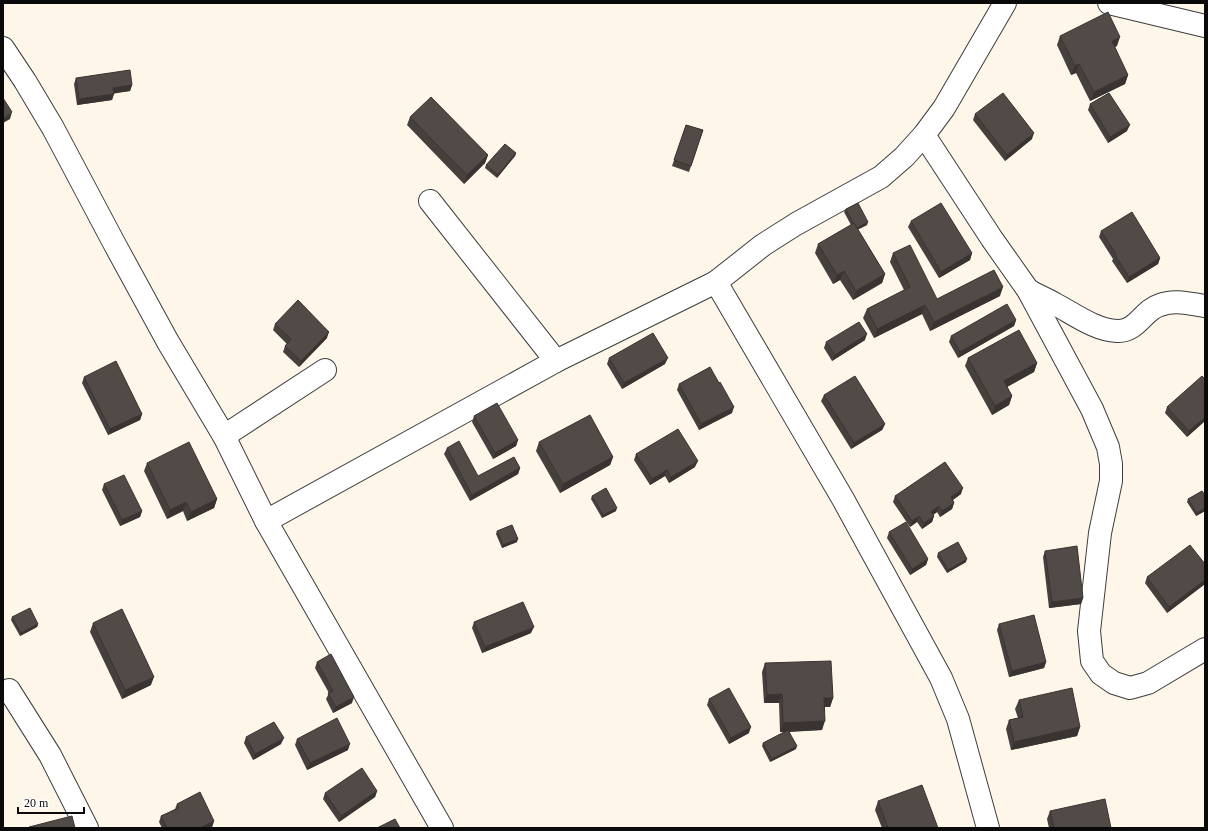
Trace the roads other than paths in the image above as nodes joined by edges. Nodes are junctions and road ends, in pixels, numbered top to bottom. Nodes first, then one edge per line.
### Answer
1 (1005, 3) edge
2 (1109, 3) edge
3 (1205, 26) edge
4 (3, 48) edge
5 (924, 135) junction
6 (430, 201) dead end
7 (716, 282) junction
8 (1028, 290) junction
9 (1205, 306) edge
10 (556, 361) junction
11 (325, 370) dead end
12 (224, 436) junction
13 (266, 521) junction
14 (1205, 649) edge
15 (9, 690) dead end
16 (87, 828) edge
17 (442, 828) edge
18 (988, 828) edge

1 - 5 street
2 - 3 street
4 - 12 street
5 - 7 street
5 - 8 street
6 - 10 street
7 - 10 street
7 - 18 street
8 - 9 street
8 - 14 street
10 - 13 street
11 - 12 street
12 - 13 street
13 - 17 street
15 - 16 street

